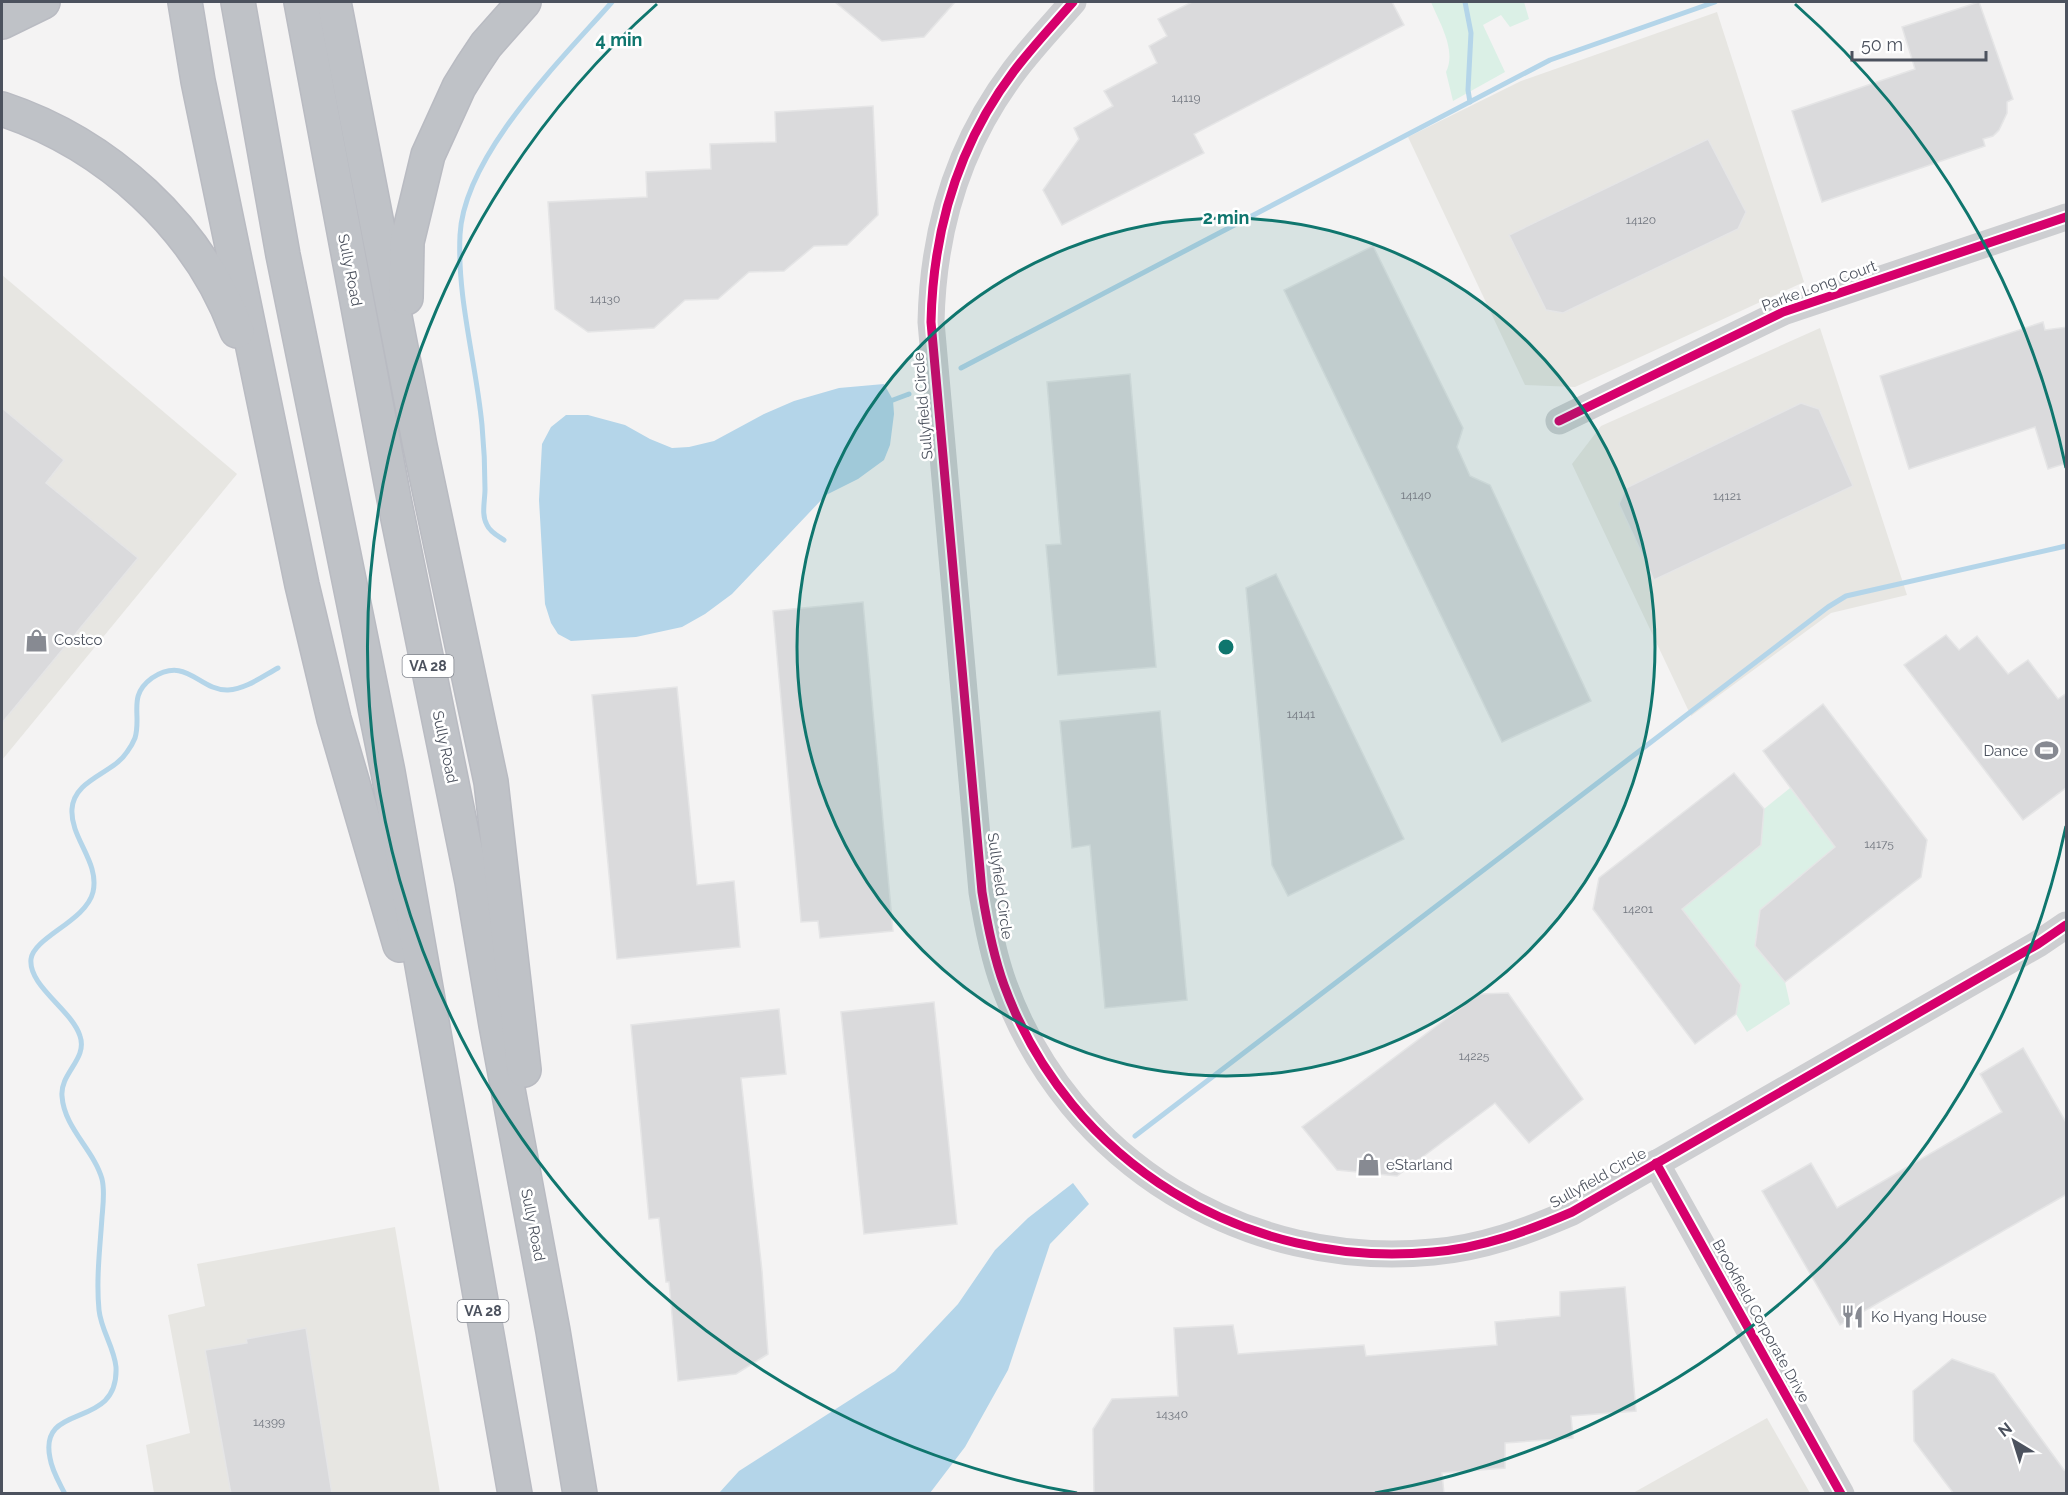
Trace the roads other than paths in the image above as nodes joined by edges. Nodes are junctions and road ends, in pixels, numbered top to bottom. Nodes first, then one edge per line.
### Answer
1 (43, 2) edge
2 (185, 2) edge
3 (238, 2) edge
4 (301, 2) edge
5 (334, 2) edge
6 (524, 2) edge
7 (1072, 2) edge
8 (2, 22) edge
9 (2, 109) edge
10 (2067, 217) edge
11 (265, 404) junction
12 (1558, 421) dead end
13 (420, 446) junction
14 (2067, 925) edge
15 (451, 1129) junction
16 (1656, 1163) junction
17 (553, 1331) junction
18 (515, 1494) edge
19 (580, 1494) edge
20 (1841, 1494) edge

1 - 8 highway
2 - 11 highway
3 - 15 highway, VA 28
4 - 17 highway, Sully Road / VA 28
5 - 13 highway
6 - 13 highway
7 - 16 street, Sullyfield Circle
9 - 11 highway
10 - 12 street, Parke Long Court
11 - 15 highway
13 - 17 highway
14 - 16 street, Sullyfield Circle
15 - 18 highway, VA 28
16 - 20 street, Brookfield Corporate Drive
17 - 19 highway, Sully Road / VA 28

